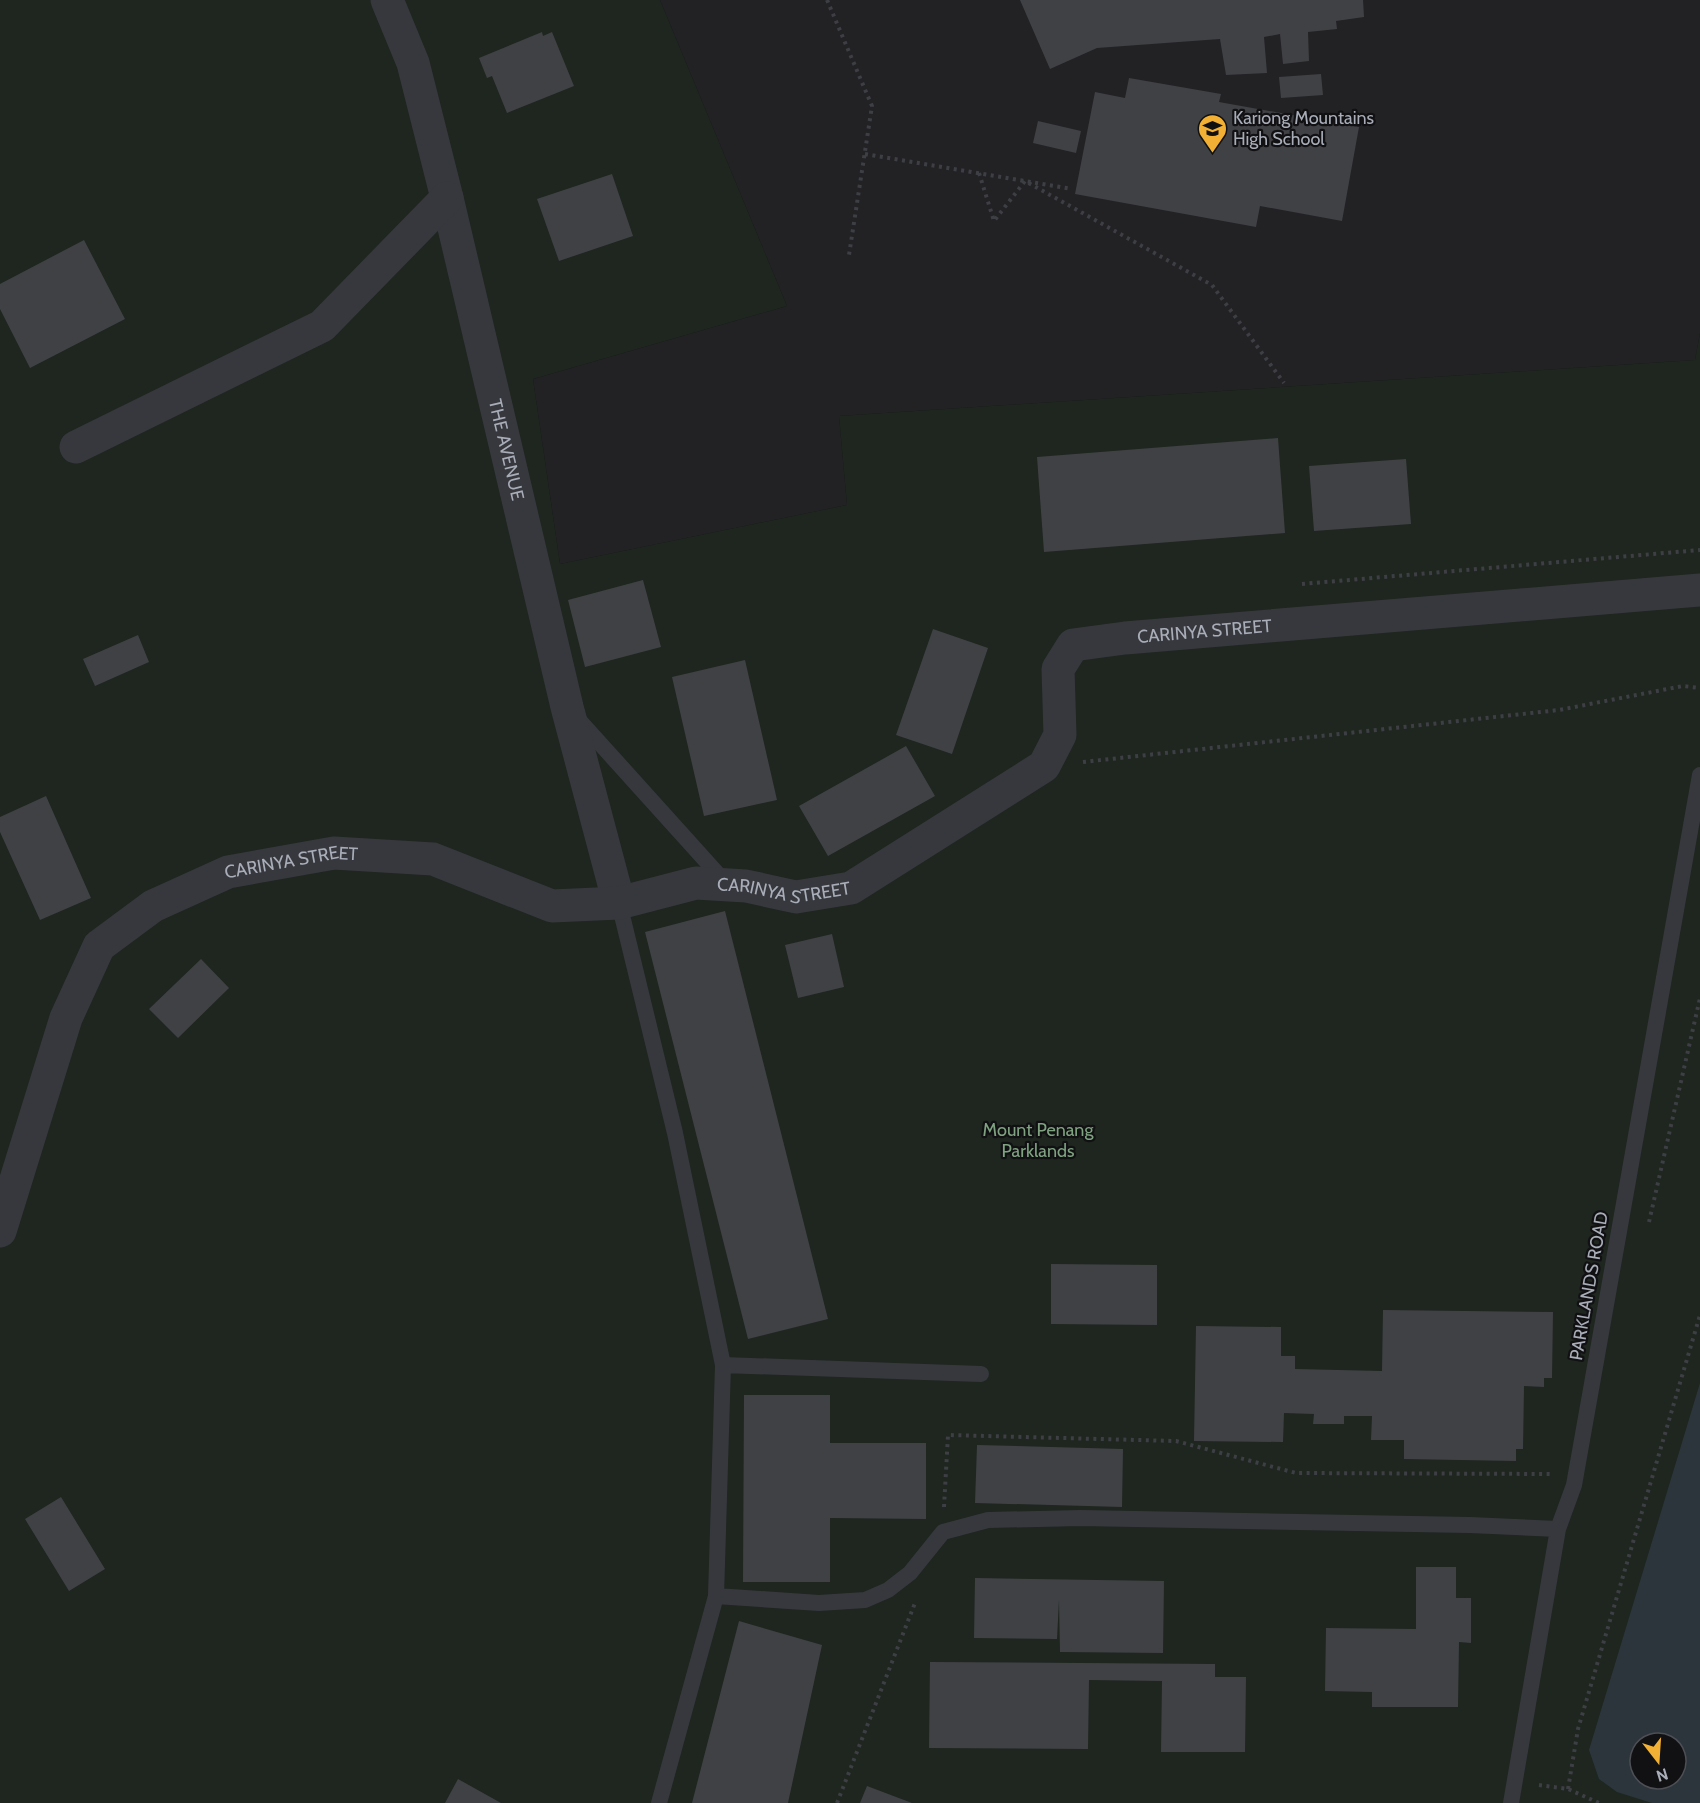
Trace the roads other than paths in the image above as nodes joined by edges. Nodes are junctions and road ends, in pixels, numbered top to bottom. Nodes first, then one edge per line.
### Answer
1 (387, 0) edge
2 (447, 198) junction
3 (76, 447) dead end
4 (1700, 590) edge
5 (567, 707) junction
6 (1700, 775) edge
7 (728, 885) junction
8 (619, 903) junction
9 (0, 1231) edge
10 (723, 1365) junction
11 (981, 1374) dead end
12 (1558, 1529) junction
13 (716, 1596) junction
14 (659, 1803) edge
15 (1511, 1803) edge

1 - 2 street, THE AVENUE
2 - 3 street
2 - 5 street, THE AVENUE
4 - 7 street, CARINYA STREET
5 - 7 lane
5 - 8 street, THE AVENUE
6 - 12 lane, PARKLANDS ROAD
7 - 8 street, CARINYA STREET
8 - 9 street, CARINYA STREET
8 - 10 lane
10 - 11 lane
10 - 13 lane
12 - 13 lane
12 - 15 lane, PARKLANDS ROAD
13 - 14 lane

